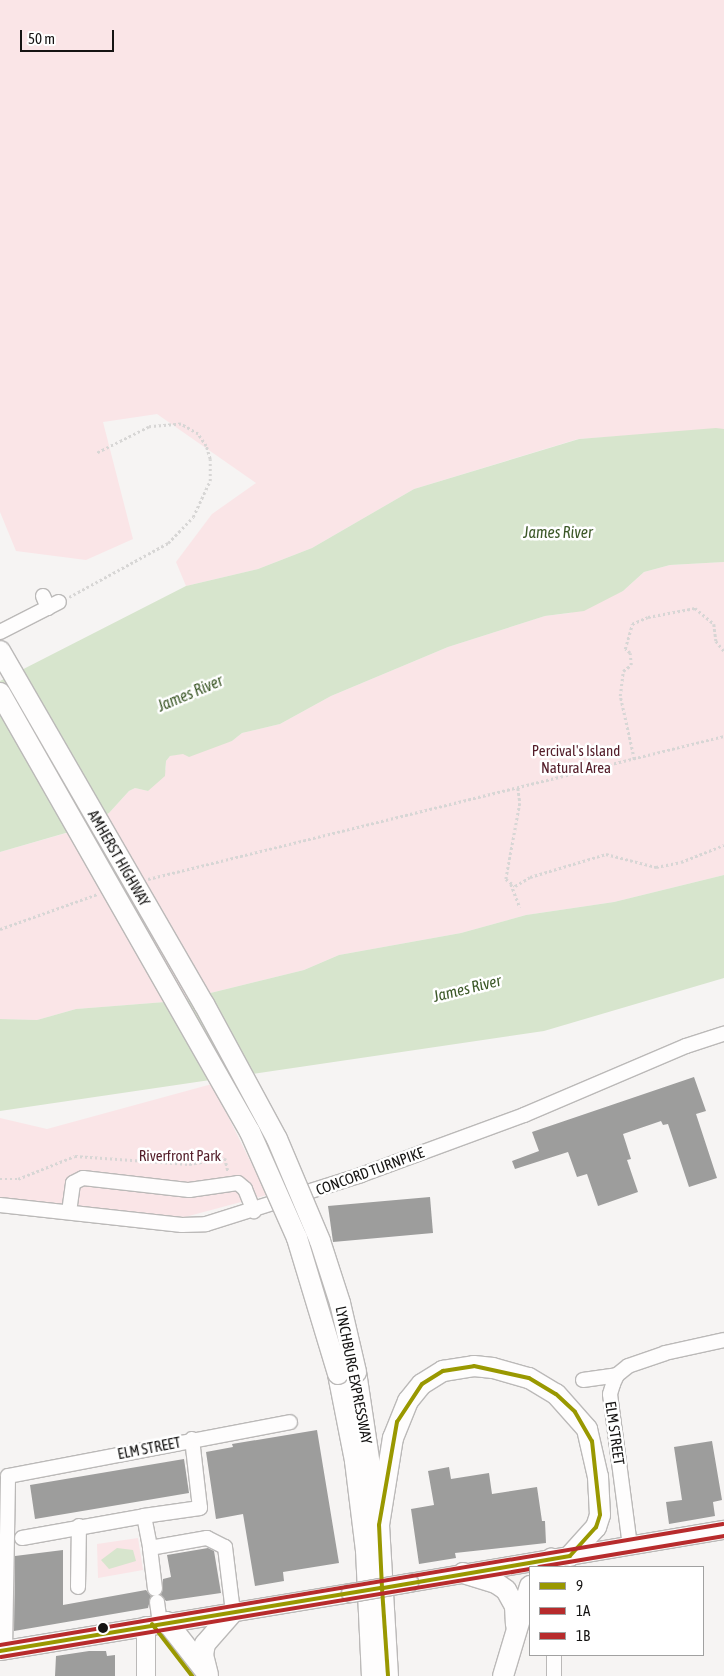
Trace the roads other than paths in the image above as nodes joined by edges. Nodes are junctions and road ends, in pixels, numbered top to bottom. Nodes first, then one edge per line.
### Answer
1 (50, 602) road end
2 (0, 632) edge
3 (0, 651) edge
4 (0, 692) edge
5 (724, 1034) edge
6 (238, 1065) joint
7 (220, 1075) joint
8 (0, 1205) edge
9 (254, 1211) junction
10 (69, 1212) junction
11 (724, 1340) edge
12 (347, 1373) junction
13 (617, 1375) junction
14 (582, 1380) dead end
15 (290, 1422) dead end
16 (192, 1440) junction
17 (144, 1516) junction
18 (379, 1525) junction
19 (79, 1526) junction
20 (724, 1530) edge
21 (22, 1538) dead end
22 (630, 1546) junction
23 (150, 1548) junction
24 (551, 1563) edge
25 (463, 1573) junction
26 (78, 1587) dead end
27 (529, 1592) edge
28 (233, 1612) junction
29 (156, 1624) junction
30 (523, 1627) edge
31 (2, 1650) edge
32 (554, 1656) edge
33 (146, 1676) edge
34 (203, 1676) edge
35 (372, 1676) edge
36 (388, 1676) edge
37 (502, 1676) edge
38 (514, 1676) edge
39 (554, 1676) edge

1 - 2 street
3 - 6 highway, AMHERST HIGHWAY, bridge
4 - 7 highway, AMHERST HIGHWAY, bridge
5 - 9 street, CONCORD TURNPIKE
6 - 12 highway, LYNCHBURG EXPRESSWAY, bridge
7 - 12 highway, LYNCHBURG EXPRESSWAY, bridge
8 - 10 street, CONCORD TURNPIKE
9 - 10 street, CONCORD TURNPIKE
9 - 10 street
11 - 13 street
12 - 18 highway, LYNCHBURG EXPRESSWAY
12 - 35 highway, LYNCHBURG EXPRESSWAY
13 - 14 street
13 - 22 street, ELM STREET
15 - 16 street, ELM STREET
16 - 17 street
16 - 31 street, ELM STREET
17 - 19 street
17 - 23 street
18 - 24 highway
18 - 36 highway, LYNCHBURG EXPRESSWAY
19 - 21 street
19 - 26 street
20 - 22 main road
22 - 24 main road
23 - 28 street
23 - 29 street
24 - 25 main road
25 - 28 main road, bridge
25 - 30 highway
27 - 30 highway
28 - 29 main road
28 - 34 highway
29 - 31 main road
29 - 33 main road
29 - 34 highway
30 - 37 highway
30 - 38 highway
32 - 39 street

